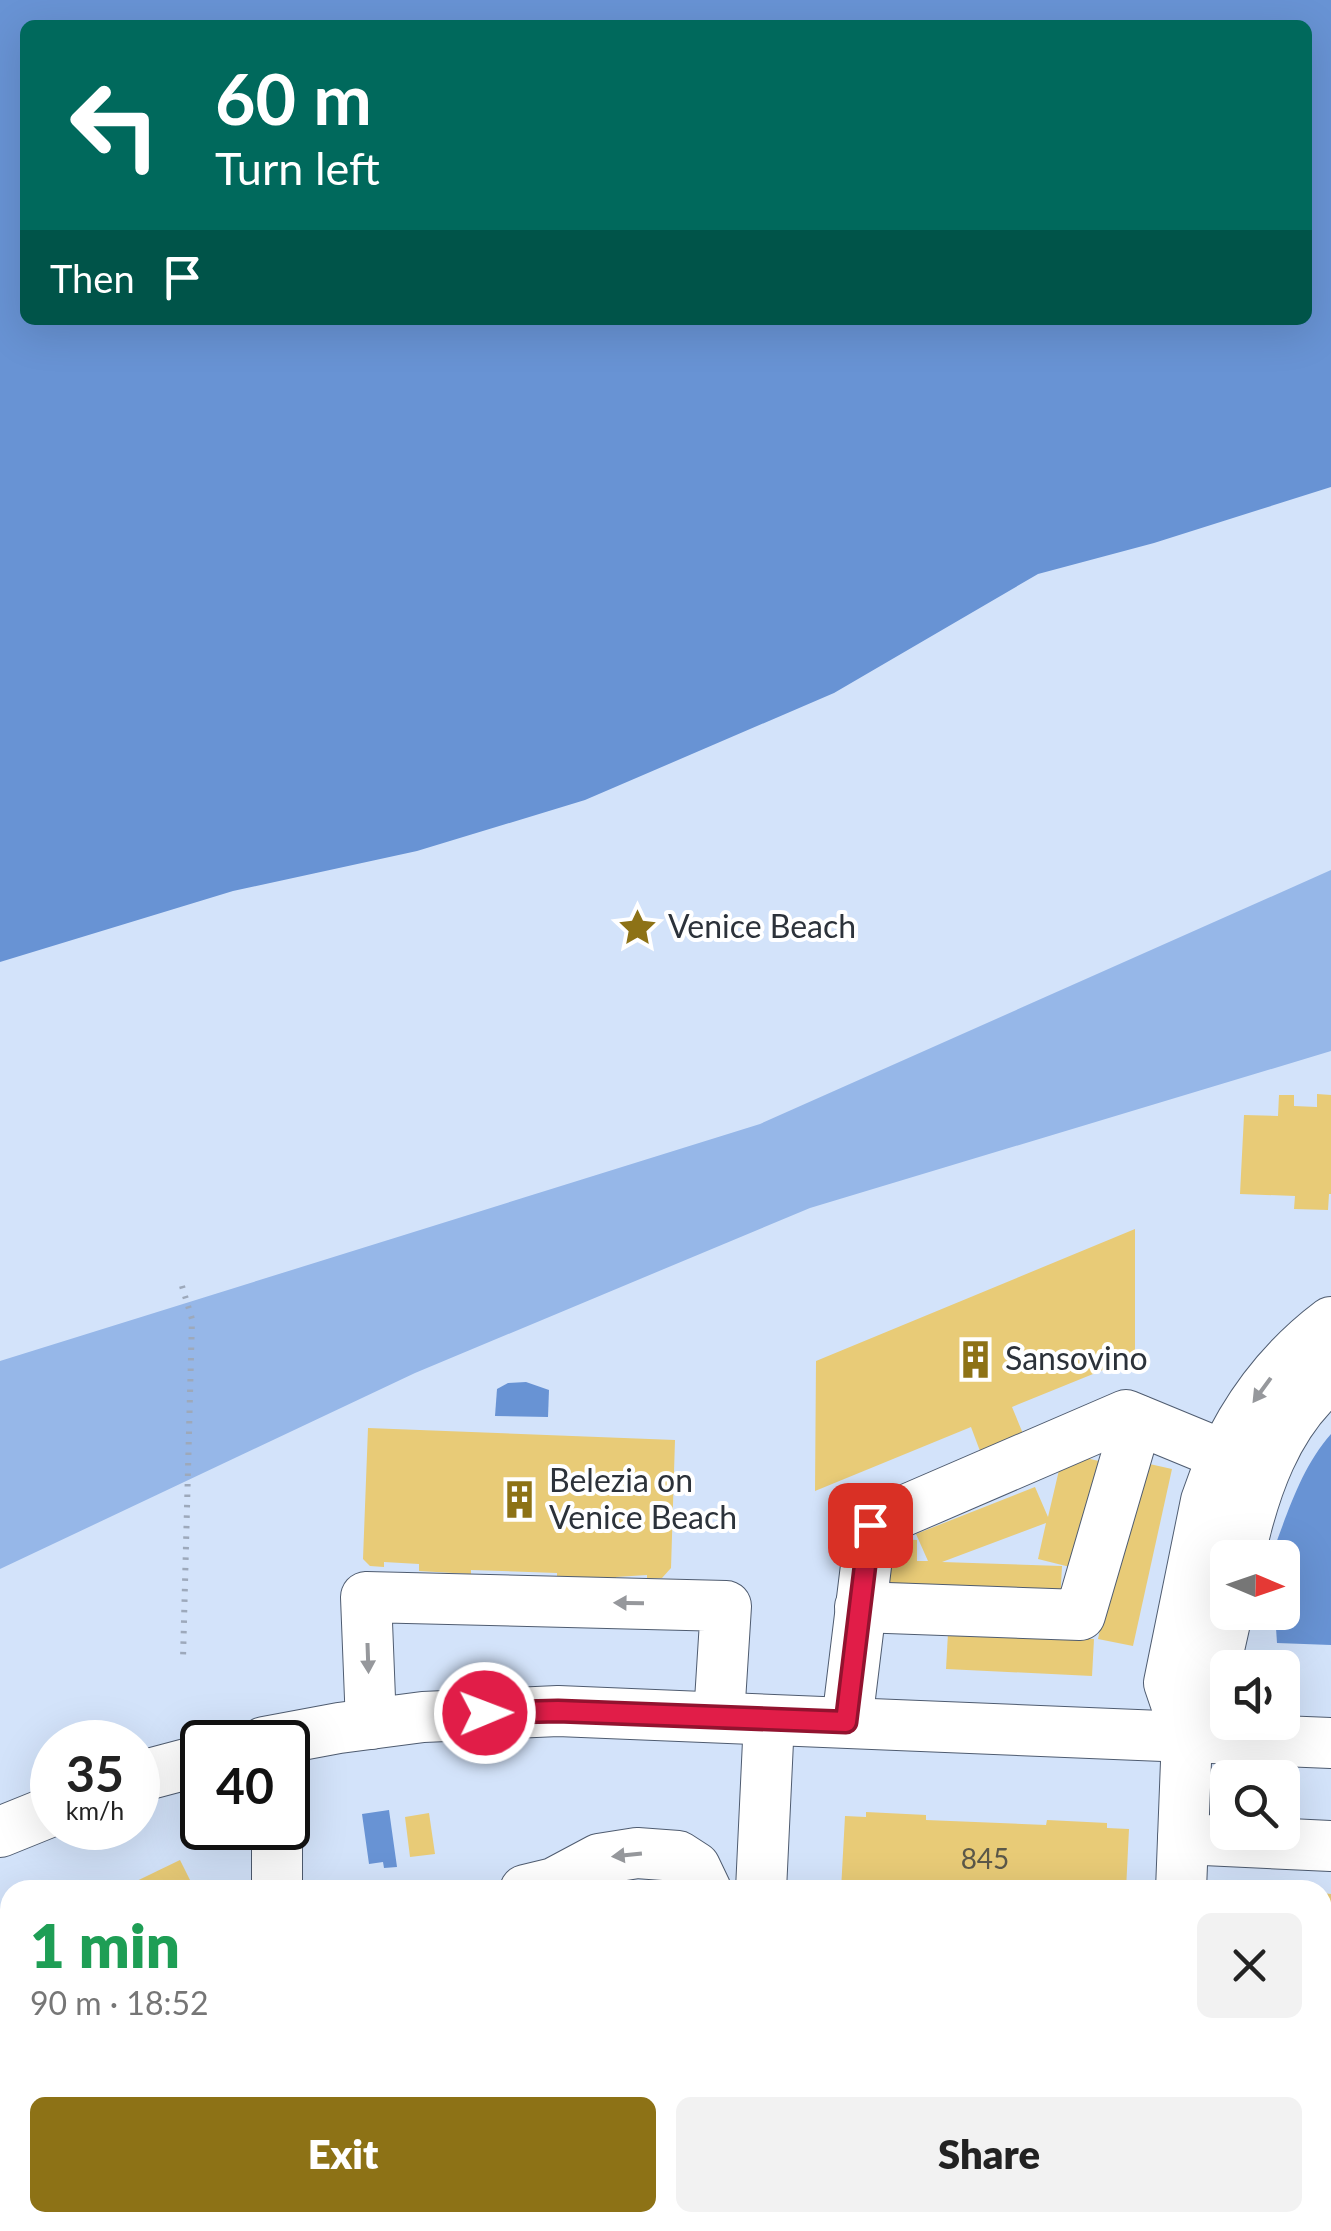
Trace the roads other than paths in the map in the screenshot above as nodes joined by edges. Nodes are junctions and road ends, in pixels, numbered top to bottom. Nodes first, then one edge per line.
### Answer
1 (1331, 1322) edge
2 (1331, 1377) edge
3 (1137, 1420) junction
4 (1223, 1454) junction
5 (1243, 1540) edge
6 (860, 1607) junction
7 (1223, 1630) edge
8 (719, 1718) junction
9 (769, 1720) junction
10 (846, 1722) junction
11 (371, 1724) junction
12 (310, 1735) edge
13 (1187, 1736) junction
14 (1331, 1743) edge
15 (30, 1820) edge
16 (0, 1832) edge
17 (1183, 1838) junction
18 (1331, 1846) edge
19 (277, 1850) edge
20 (276, 1880) edge
21 (560, 1880) edge
22 (701, 1880) edge
23 (761, 1880) edge
24 (1181, 1880) edge

1 -> 4 street
2 - 5 street
3 - 4 street
3 - 6 street
3 - 6 street
4 - 13 street
6 - 10 street
7 - 13 street
8 - 9 street
8 - 11 street
8 -> 11 street
9 - 10 street
9 - 23 street
10 - 13 street
11 - 12 street
13 - 14 street
13 - 17 street
15 - 16 street
17 - 18 street
17 - 24 street
19 - 20 street
22 -> 21 street

